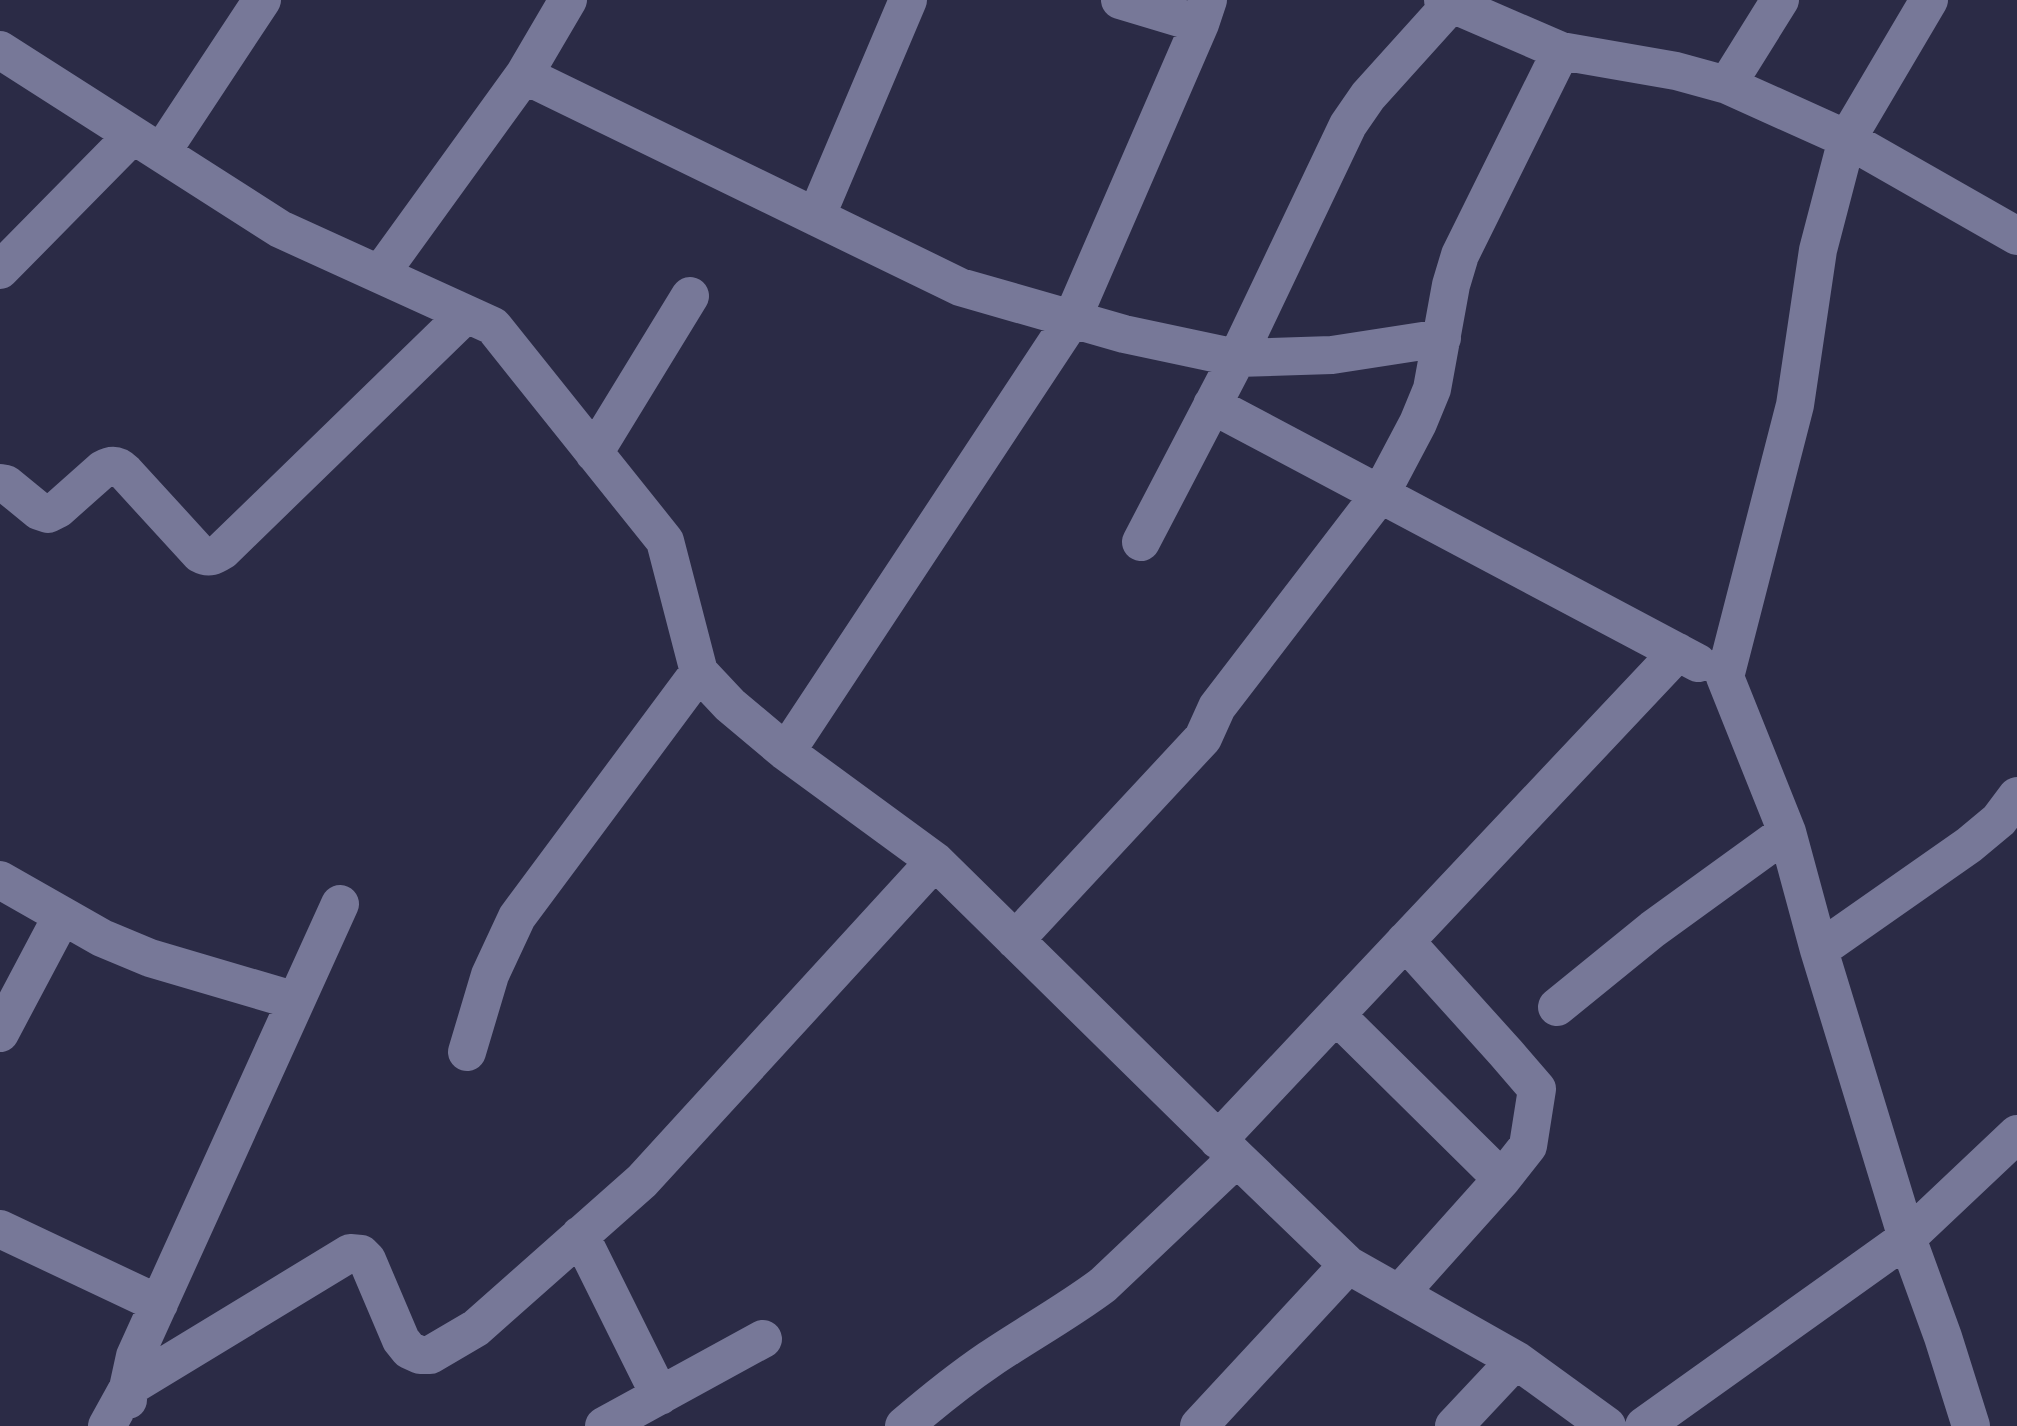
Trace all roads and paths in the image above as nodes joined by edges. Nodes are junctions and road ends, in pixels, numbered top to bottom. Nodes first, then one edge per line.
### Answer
1 (262, 0) edge
2 (568, 0) edge
3 (908, 0) edge
4 (1120, 0) edge
5 (1780, 0) edge
6 (1929, 0) edge
7 (1447, 2) edge
8 (1204, 12) edge
9 (0, 50) edge
10 (1561, 51) junction
11 (524, 75) junction
12 (1727, 85) junction
13 (1846, 139) junction
14 (147, 144) junction
15 (816, 217) junction
16 (2017, 236) edge
17 (0, 270) edge
18 (380, 274) junction
19 (690, 296) dead end
20 (466, 314) junction
21 (1072, 319) junction
22 (1442, 338) junction
23 (1237, 358) junction
24 (1212, 405) junction
25 (594, 453) junction
26 (0, 483) edge
27 (1381, 494) junction
28 (1142, 542) dead end
29 (1678, 652) junction
30 (699, 672) junction
31 (1725, 677) junction
32 (786, 752) junction
33 (2017, 796) edge
34 (1787, 832) junction
35 (935, 861) junction
36 (0, 880) edge
37 (340, 904) dead end
38 (62, 916) junction
39 (1015, 940) junction
40 (1405, 942) junction
41 (1819, 950) junction
42 (296, 1001) junction
43 (1557, 1007) dead end
44 (1336, 1015) junction
45 (0, 1033) edge
46 (467, 1052) dead end
47 (2017, 1134) edge
48 (1227, 1149) junction
49 (1502, 1179) junction
50 (0, 1229) edge
51 (580, 1235) junction
52 (1907, 1238) junction
53 (1348, 1265) junction
54 (1399, 1294) junction
55 (159, 1304) junction
56 (763, 1339) dead end
57 (1516, 1360) junction
58 (128, 1388) junction
59 (660, 1396) junction
60 (107, 1426) edge
61 (133, 1426) edge
62 (604, 1426) edge
63 (904, 1426) edge
64 (1199, 1426) edge
65 (1454, 1426) edge
66 (1607, 1426) edge
67 (1644, 1426) edge
68 (1971, 1426) edge

1 - 14 street
2 - 11 street
3 - 15 street
4 - 8 street
5 - 12 street
6 - 13 street
7 - 10 street
7 - 23 street
8 - 21 street
9 - 14 street
10 - 12 street
10 - 22 street
11 - 15 street
11 - 18 street
12 - 13 street
13 - 16 street
13 - 31 street
14 - 17 street
14 - 18 street
15 - 21 street
18 - 20 street
19 - 25 street
20 - 25 street
20 - 26 street
21 - 23 street
21 - 32 street
22 - 23 street
22 - 27 street
23 - 24 street
24 - 27 street
24 - 28 street
25 - 30 street
27 - 29 street
27 - 39 street
29 - 31 street
29 - 40 street
30 - 32 street
30 - 46 street
31 - 34 street
32 - 35 street
33 - 41 street
34 - 41 street
34 - 43 street
35 - 39 street
35 - 51 street
36 - 38 street
37 - 42 street
38 - 42 street
38 - 45 street
39 - 48 street
40 - 44 street
40 - 49 street
41 - 52 street
42 - 55 street
44 - 48 street
44 - 49 street
47 - 52 street
48 - 53 street
48 - 63 street
49 - 54 street
50 - 55 street
51 - 58 street
51 - 59 street
52 - 67 street
52 - 68 street
53 - 54 street
53 - 64 street
54 - 57 street
55 - 58 street
56 - 59 street
57 - 65 street
57 - 66 street
58 - 60 street
58 - 61 street
59 - 62 street

